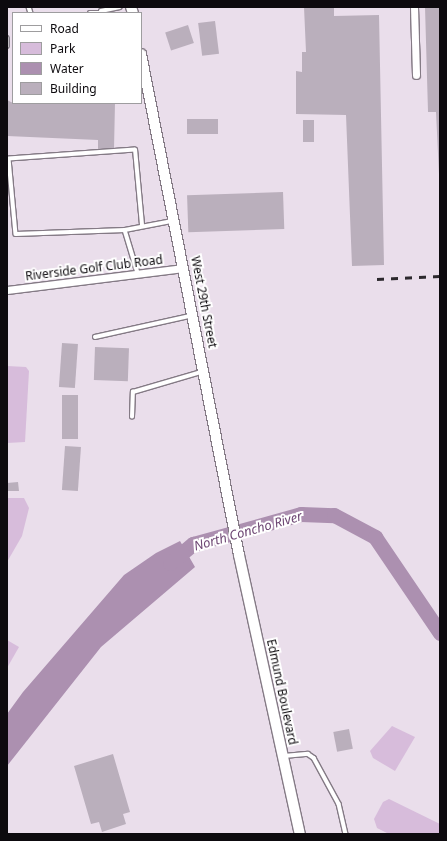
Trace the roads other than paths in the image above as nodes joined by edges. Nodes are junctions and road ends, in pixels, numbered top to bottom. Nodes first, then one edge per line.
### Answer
1 (120, 7) edge
2 (414, 7) edge
3 (101, 12) edge
4 (7, 38) edge
5 (7, 46) edge
6 (142, 59) edge
7 (416, 75) dead end
8 (175, 221) junction
9 (142, 225) junction
10 (125, 230) junction
11 (184, 268) junction
12 (138, 273) junction
13 (7, 290) edge
14 (193, 315) junction
15 (95, 337) dead end
16 (204, 371) junction
17 (132, 417) dead end
18 (240, 555) joint
19 (283, 757) junction
20 (298, 833) edge
21 (346, 834) edge

1 - 3 lane
2 - 7 street
4 - 5 lane
6 - 8 main road, West 29th Street
8 - 9 lane
8 - 11 main road, West 29th Street
9 - 10 lane
9 - 10 lane
10 - 12 lane
11 - 12 street, Riverside Golf Club Road
11 - 14 main road, West 29th Street
12 - 13 street, Riverside Golf Club Road
14 - 15 lane
14 - 16 main road, West 29th Street
16 - 17 lane
16 - 18 main road, West 29th Street
18 - 19 main road, Edmund Boulevard
19 - 20 main road, Edmund Boulevard
19 - 21 lane

